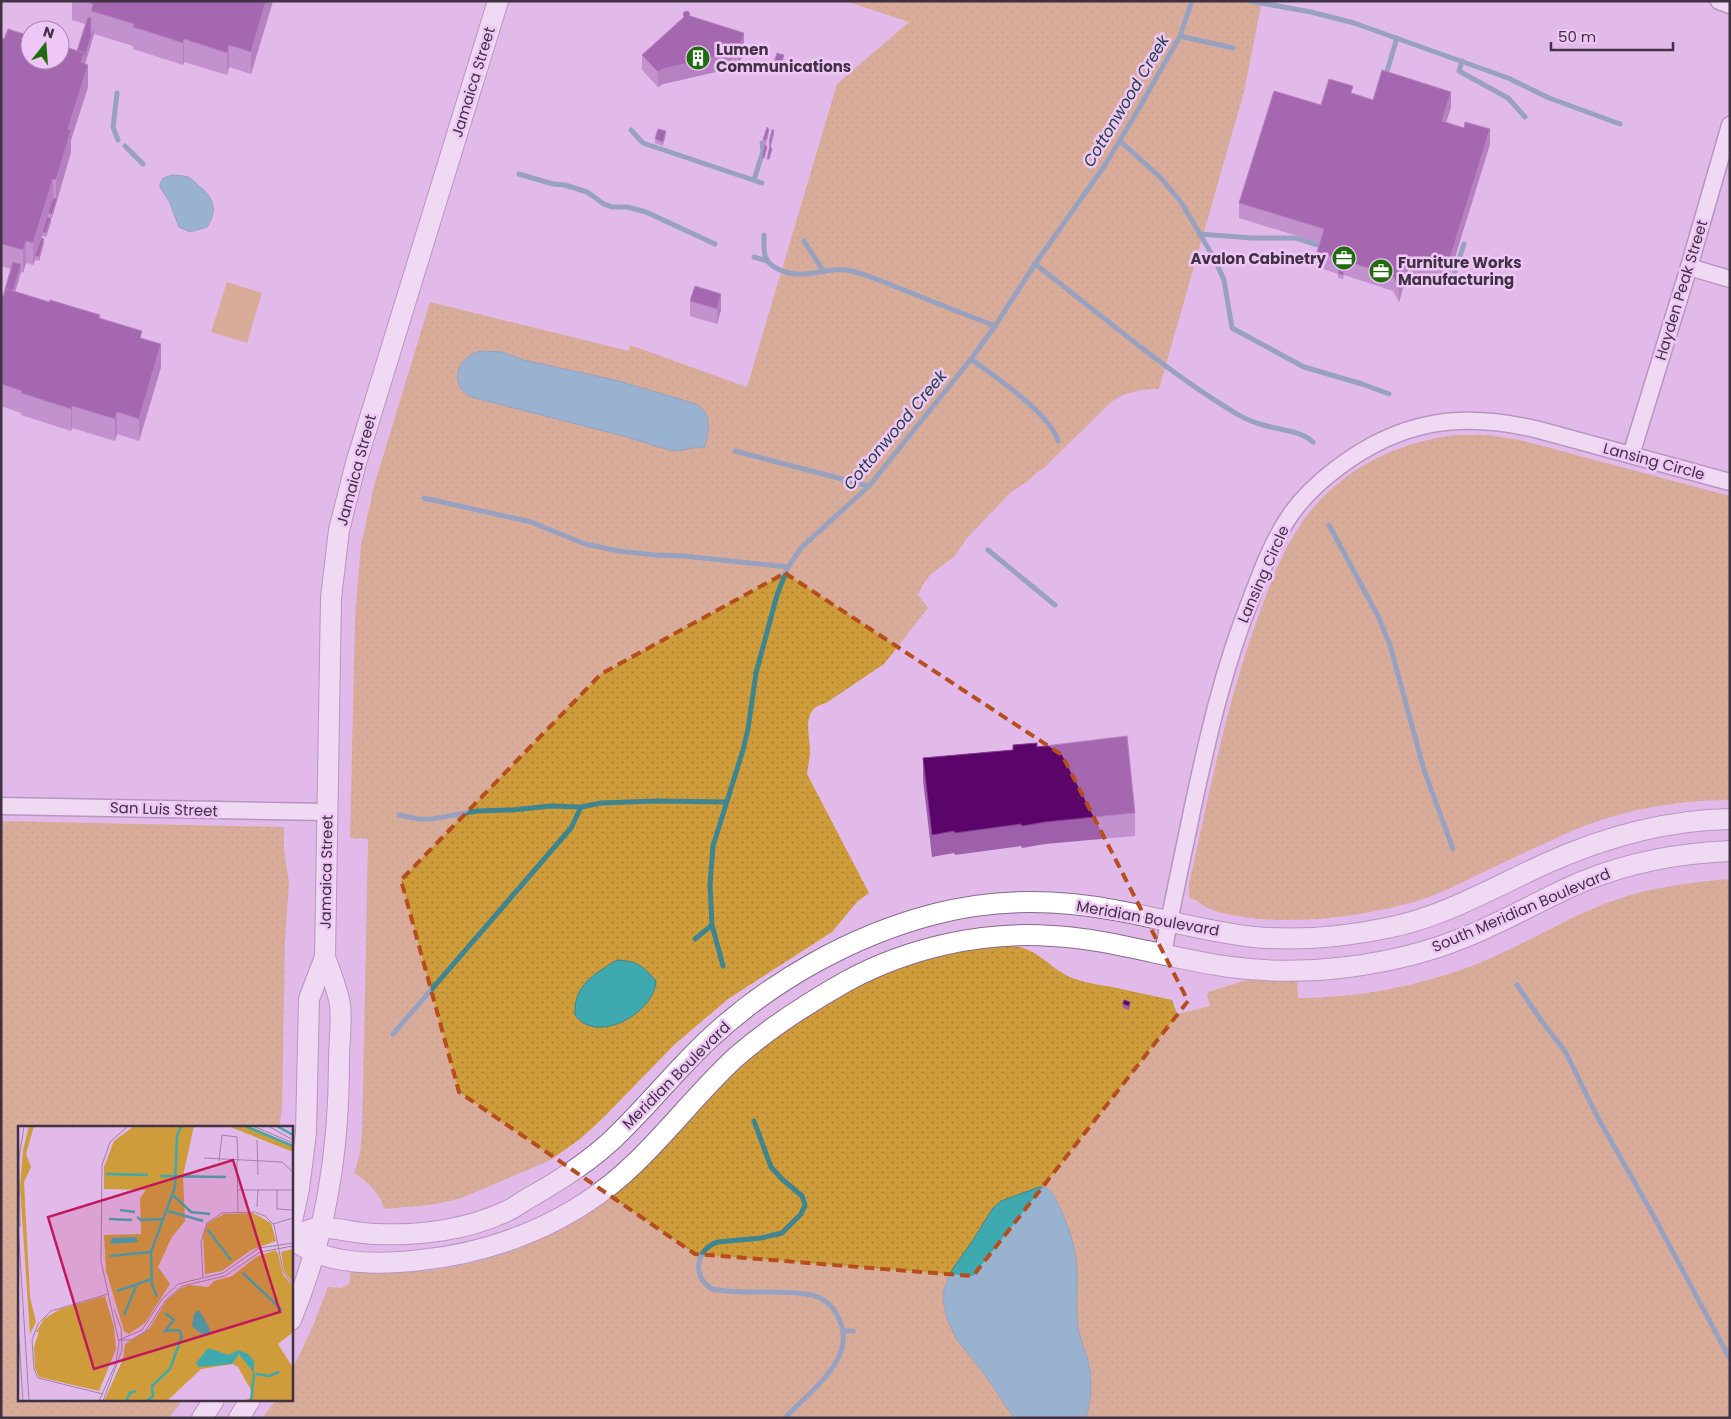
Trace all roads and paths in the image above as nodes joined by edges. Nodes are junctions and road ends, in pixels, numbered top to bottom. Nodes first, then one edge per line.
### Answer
1 (498, 1) edge
2 (1719, 1) edge
3 (1730, 5) edge
4 (1730, 125) edge
5 (1689, 267) junction
6 (1730, 279) edge
7 (1631, 455) junction
8 (1730, 482) edge
9 (1, 806) edge
10 (327, 812) junction
11 (1730, 819) edge
12 (1730, 851) edge
13 (1169, 922) junction
14 (1163, 954) junction
15 (325, 957) junction
16 (292, 1221) edge
17 (292, 1238) edge
18 (318, 1239) junction
19 (292, 1317) edge
20 (213, 1402) edge
21 (249, 1402) edge
22 (202, 1418) edge
23 (239, 1418) edge

1 - 10 main road, Jamaica Street
2 - 3 street
4 - 5 street, Hayden Peak Street
5 - 6 street
5 - 7 street, Hayden Peak Street
7 - 8 street, Lansing Circle
7 - 13 street, Lansing Circle
9 - 10 street, San Luis Street
10 - 15 main road, Jamaica Street
11 - 13 main road, Meridian Boulevard
12 - 14 main road, South Meridian Boulevard
13 - 14 street, Lansing Circle
13 - 18 main road, Meridian Boulevard
14 - 18 main road, Meridian Boulevard
15 - 16 main road, Jamaica Street
15 - 18 main road, Jamaica Street
17 - 18 main road, Meridian Boulevard
18 - 19 main road
20 - 22 main road
21 - 23 main road

